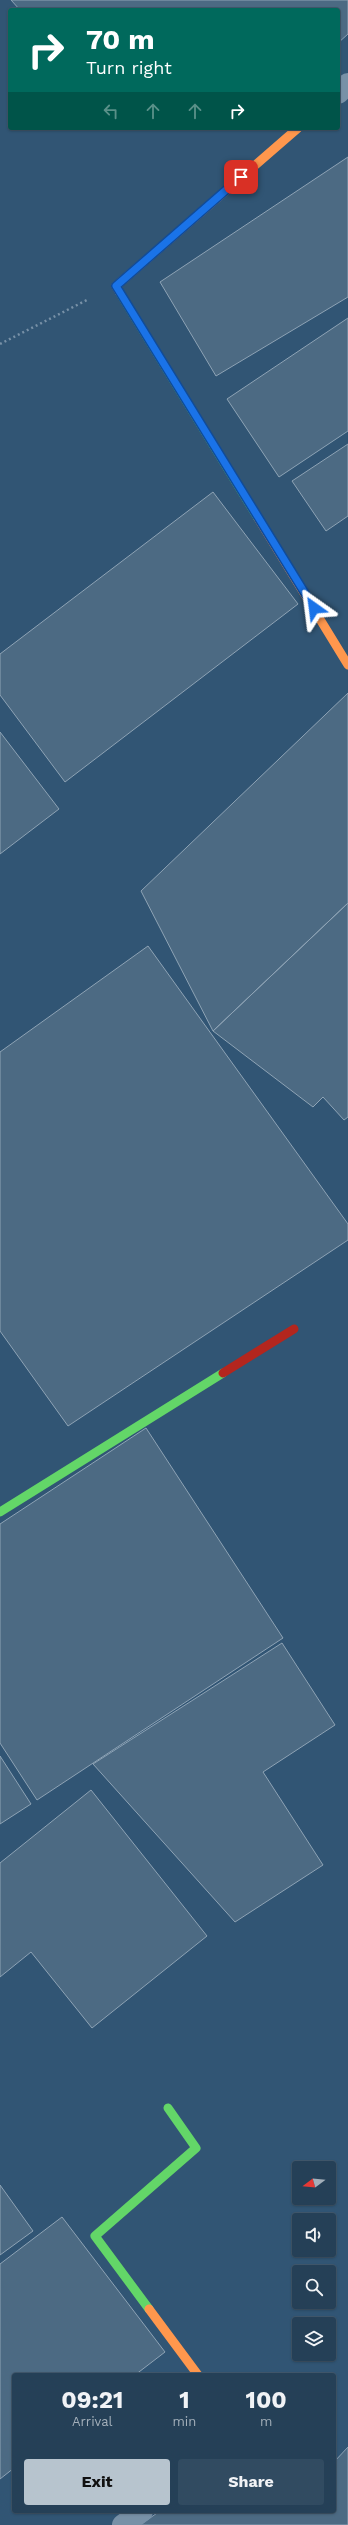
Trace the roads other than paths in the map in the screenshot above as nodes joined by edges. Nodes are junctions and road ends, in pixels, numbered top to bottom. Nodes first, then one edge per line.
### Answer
1 (348, 84) edge
2 (340, 91) edge
3 (296, 130) edge
4 (348, 665) edge
5 (294, 1329) dead end
6 (0, 1512) edge
7 (168, 2108) dead end
8 (197, 2373) edge
9 (139, 2513) edge
10 (123, 2525) edge

1 - 2 street
3 - 4 street
5 - 6 street
7 - 8 street
9 - 10 street

